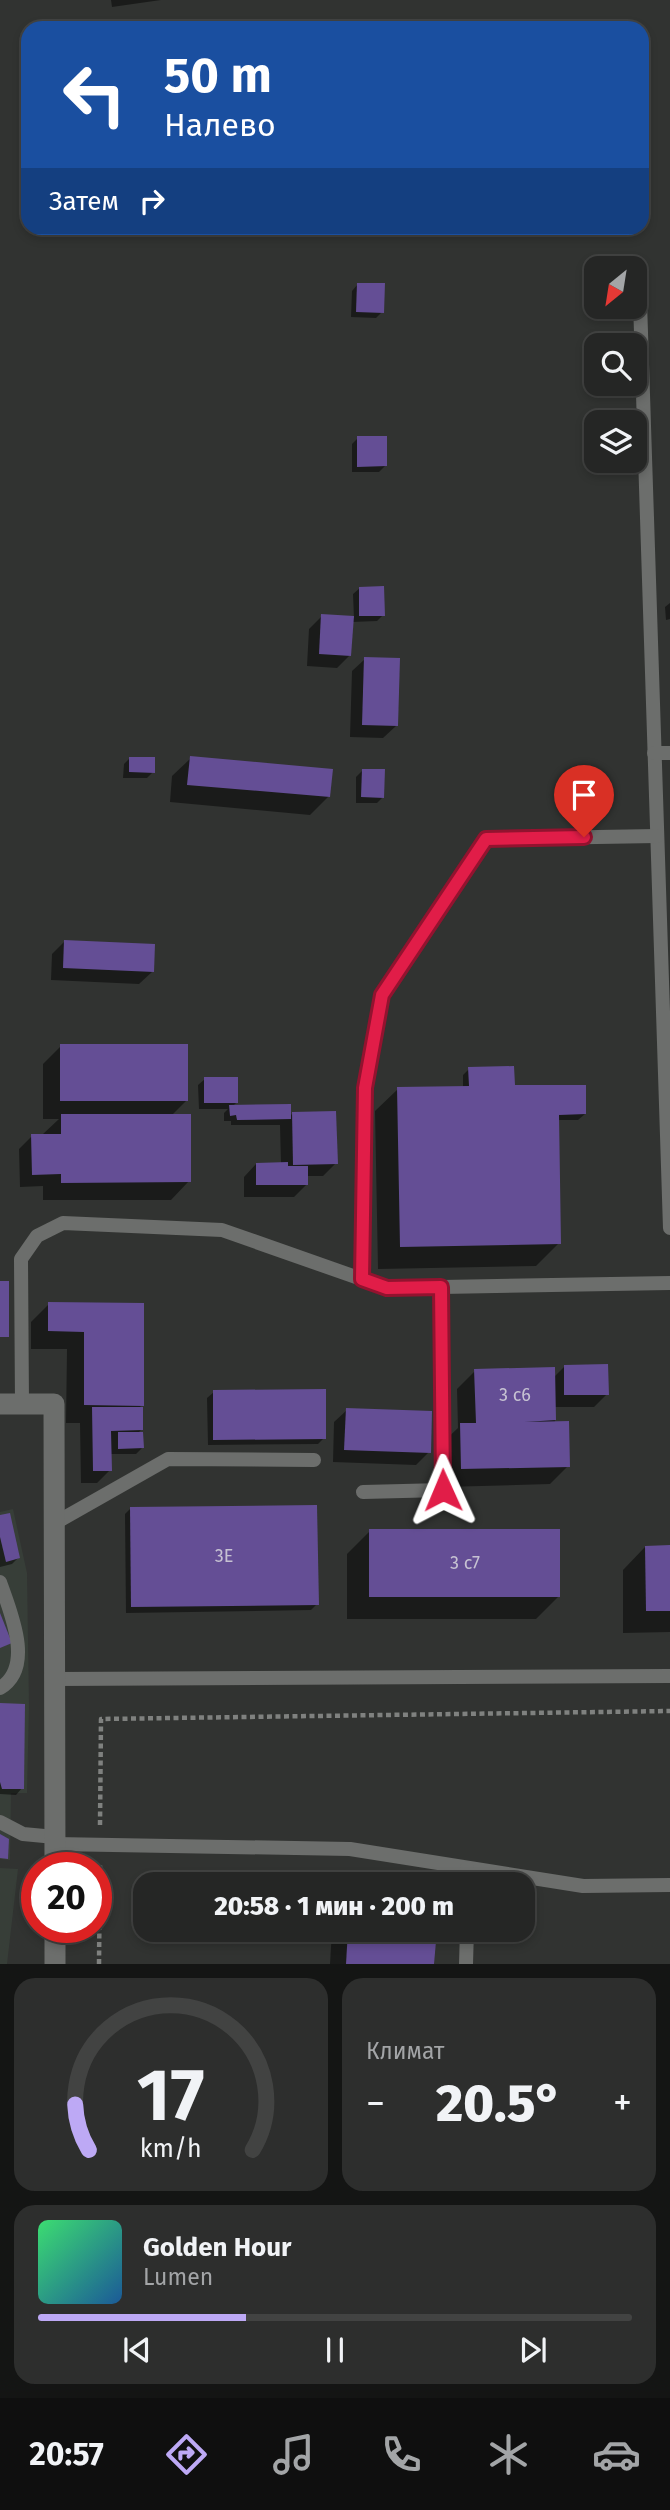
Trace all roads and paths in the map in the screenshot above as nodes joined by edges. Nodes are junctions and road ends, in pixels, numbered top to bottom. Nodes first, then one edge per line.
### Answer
1 (640, 319) edge
2 (654, 753) junction
3 (670, 753) edge
4 (657, 836) junction
5 (670, 1228) edge
6 (362, 1279) junction
7 (670, 1283) edge
8 (441, 1287) junction
9 (0, 1404) edge
10 (22, 1404) junction
11 (314, 1461) dead end
12 (363, 1492) dead end
13 (55, 1522) junction
14 (0, 1582) edge
15 (670, 1676) edge
16 (56, 1679) junction
17 (0, 1688) edge
18 (670, 1711) edge
19 (0, 1822) edge
20 (55, 1841) junction
21 (100, 1845) junction
22 (55, 1852) edge
23 (467, 1868) junction
24 (467, 1872) edge
25 (670, 1885) edge
26 (467, 1942) edge
27 (55, 1943) edge
28 (55, 1964) edge
29 (99, 1964) edge
30 (466, 1964) edge

1 - 2 lane
2 - 3 lane
2 - 4 lane
4 - 5 lane
4 - 6 lane
6 - 8 lane
6 - 10 lane
7 - 8 lane
8 - 12 lane
9 - 10 street
10 - 13 street
11 - 13 lane
13 - 16 street
14 - 17 lane
15 - 16 lane
16 - 20 street
18 - 21 path
19 - 20 lane
20 - 21 lane
20 - 22 street
21 - 23 lane
21 - 29 path
23 - 24 lane
23 - 25 lane
26 - 30 lane
27 - 28 street

